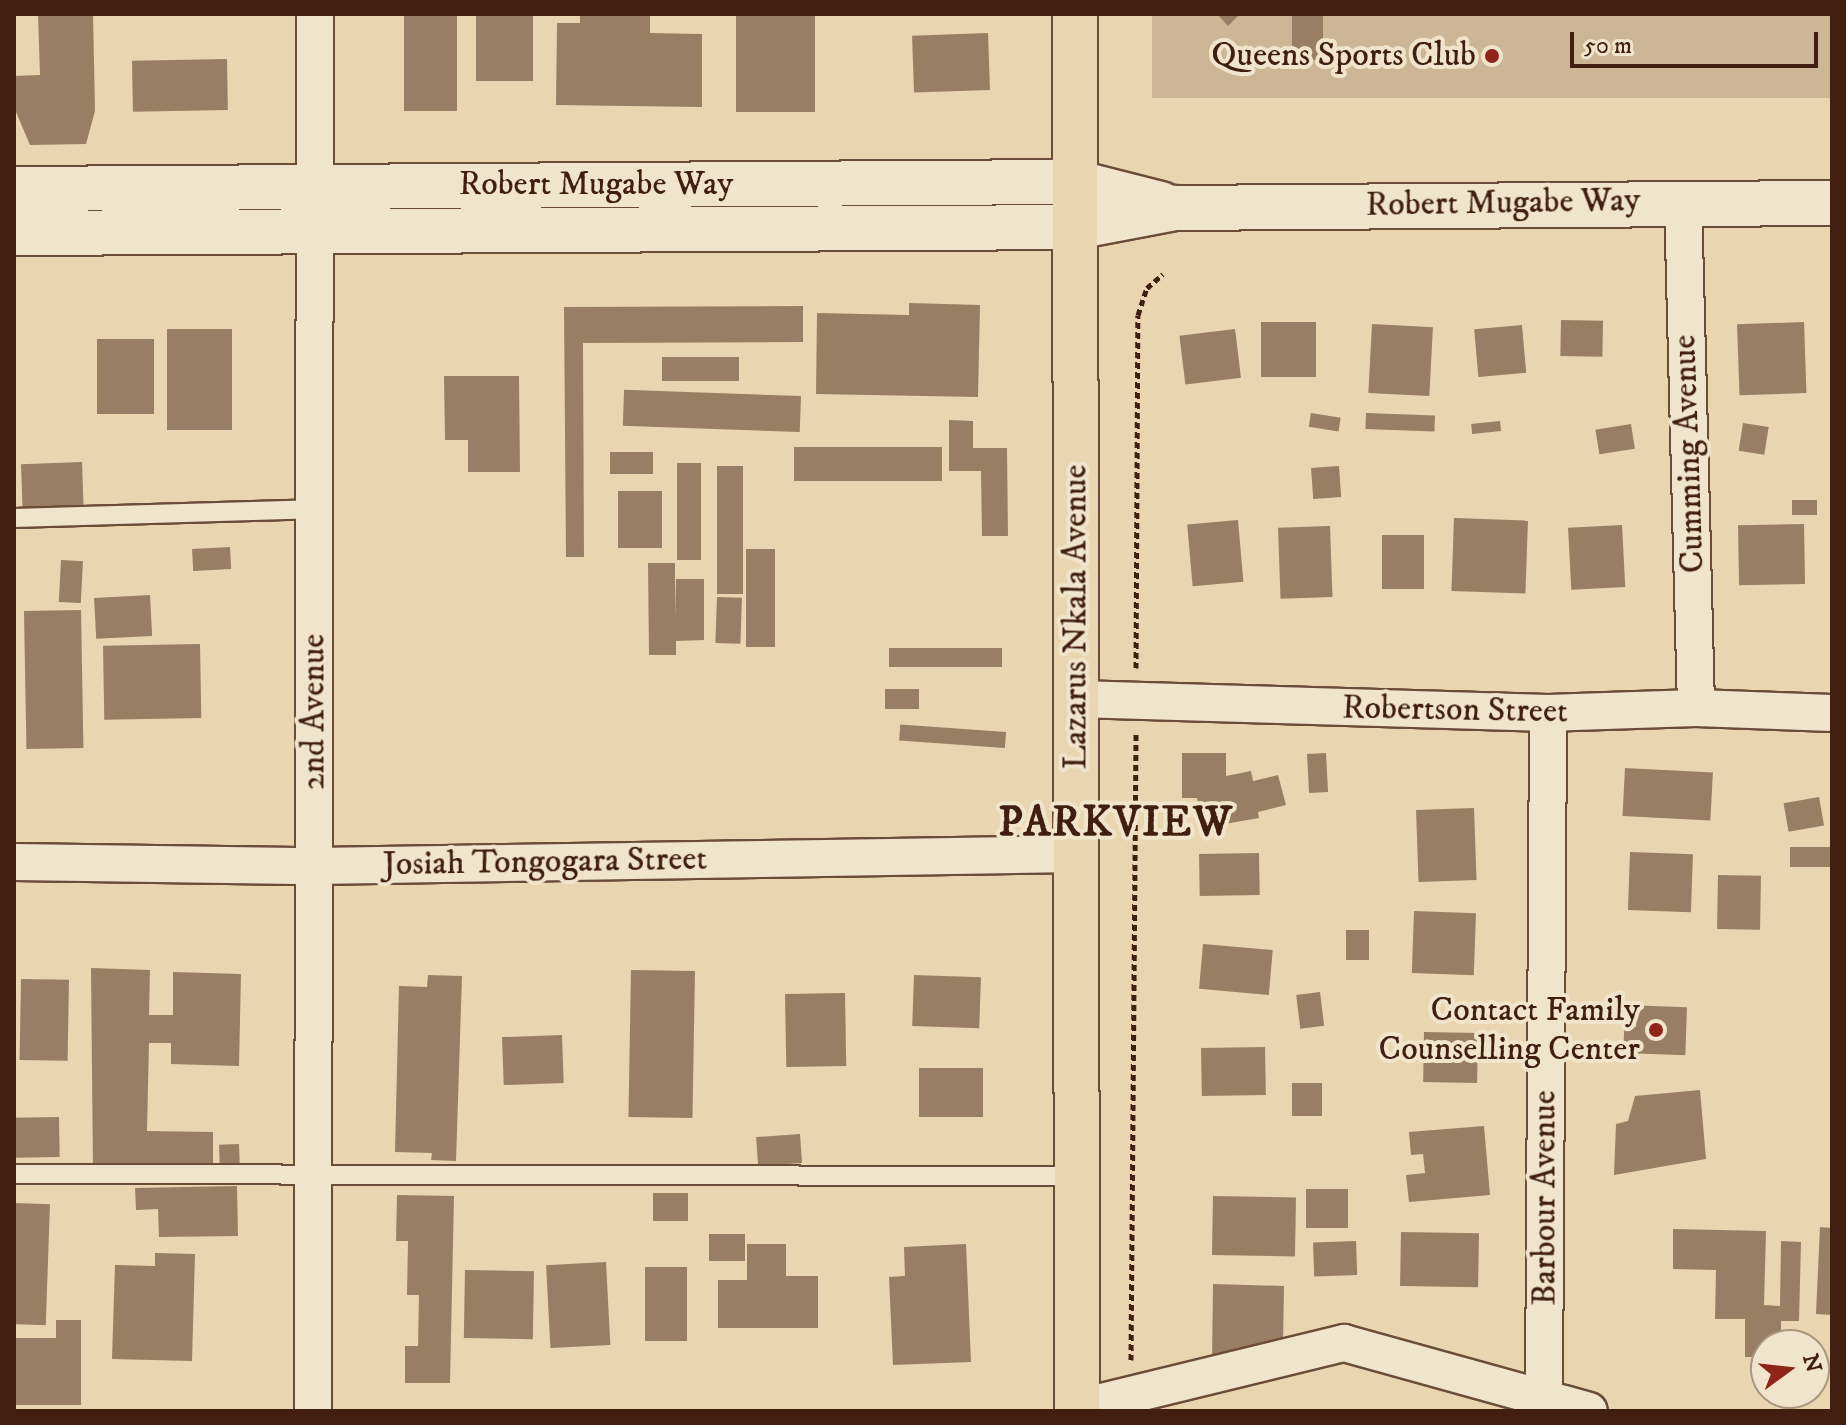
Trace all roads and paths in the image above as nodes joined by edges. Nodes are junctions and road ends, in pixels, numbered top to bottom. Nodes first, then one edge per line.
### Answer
1 (315, 14) edge
2 (1075, 14) edge
3 (1074, 182) junction
4 (313, 187) junction
5 (14, 189) edge
6 (1683, 200) junction
7 (1832, 203) edge
8 (1175, 208) junction
9 (1075, 227) junction
10 (313, 231) junction
11 (14, 233) edge
12 (1163, 274) dead end
13 (312, 509) junction
14 (14, 518) edge
15 (1077, 699) junction
16 (1136, 701) junction
17 (1696, 708) junction
18 (1548, 713) junction
19 (1832, 713) edge
20 (1075, 854) junction
21 (14, 862) edge
22 (315, 866) junction
23 (14, 1174) edge
24 (314, 1175) junction
25 (1078, 1176) junction
26 (1131, 1395) junction
27 (1544, 1395) junction
28 (1077, 1410) edge
29 (313, 1411) edge
30 (1589, 1411) edge

1 - 4 street, 2nd Avenue
2 - 3 highway, Lazarus Nkala Avenue
3 - 4 main road, Robert Mugabe Way
3 - 8 main road, Robert Mugabe Way
3 - 9 highway, Lazarus Nkala Avenue
4 - 5 main road, Robert Mugabe Way
4 - 10 street, 2nd Avenue
6 - 7 main road, Robert Mugabe Way
6 - 8 main road, Robert Mugabe Way
6 - 17 street, Cumming Avenue
8 - 9 main road, Robert Mugabe Way
9 - 10 main road, Robert Mugabe Way
9 - 15 highway, Lazarus Nkala Avenue
10 - 11 main road, Robert Mugabe Way
10 - 13 street, 2nd Avenue
12 - 16 path
13 - 14 lane
13 - 22 street, 2nd Avenue
15 - 16 street, Robertson Street
15 - 20 highway, Lazarus Nkala Avenue
16 - 18 street, Robertson Street
16 - 26 path
17 - 18 street, Robertson Street
17 - 19 street, Robertson Street
18 - 27 street, Barbour Avenue
20 - 22 street, Josiah Tongogara Street
20 - 25 highway, Lazarus Nkala Avenue
21 - 22 street, Josiah Tongogara Street
22 - 24 street, 2nd Avenue
23 - 24 lane
24 - 25 lane
24 - 29 street, 2nd Avenue
25 - 28 highway, Lazarus Nkala Avenue
26 - 27 street
26 - 28 street
27 - 30 street

